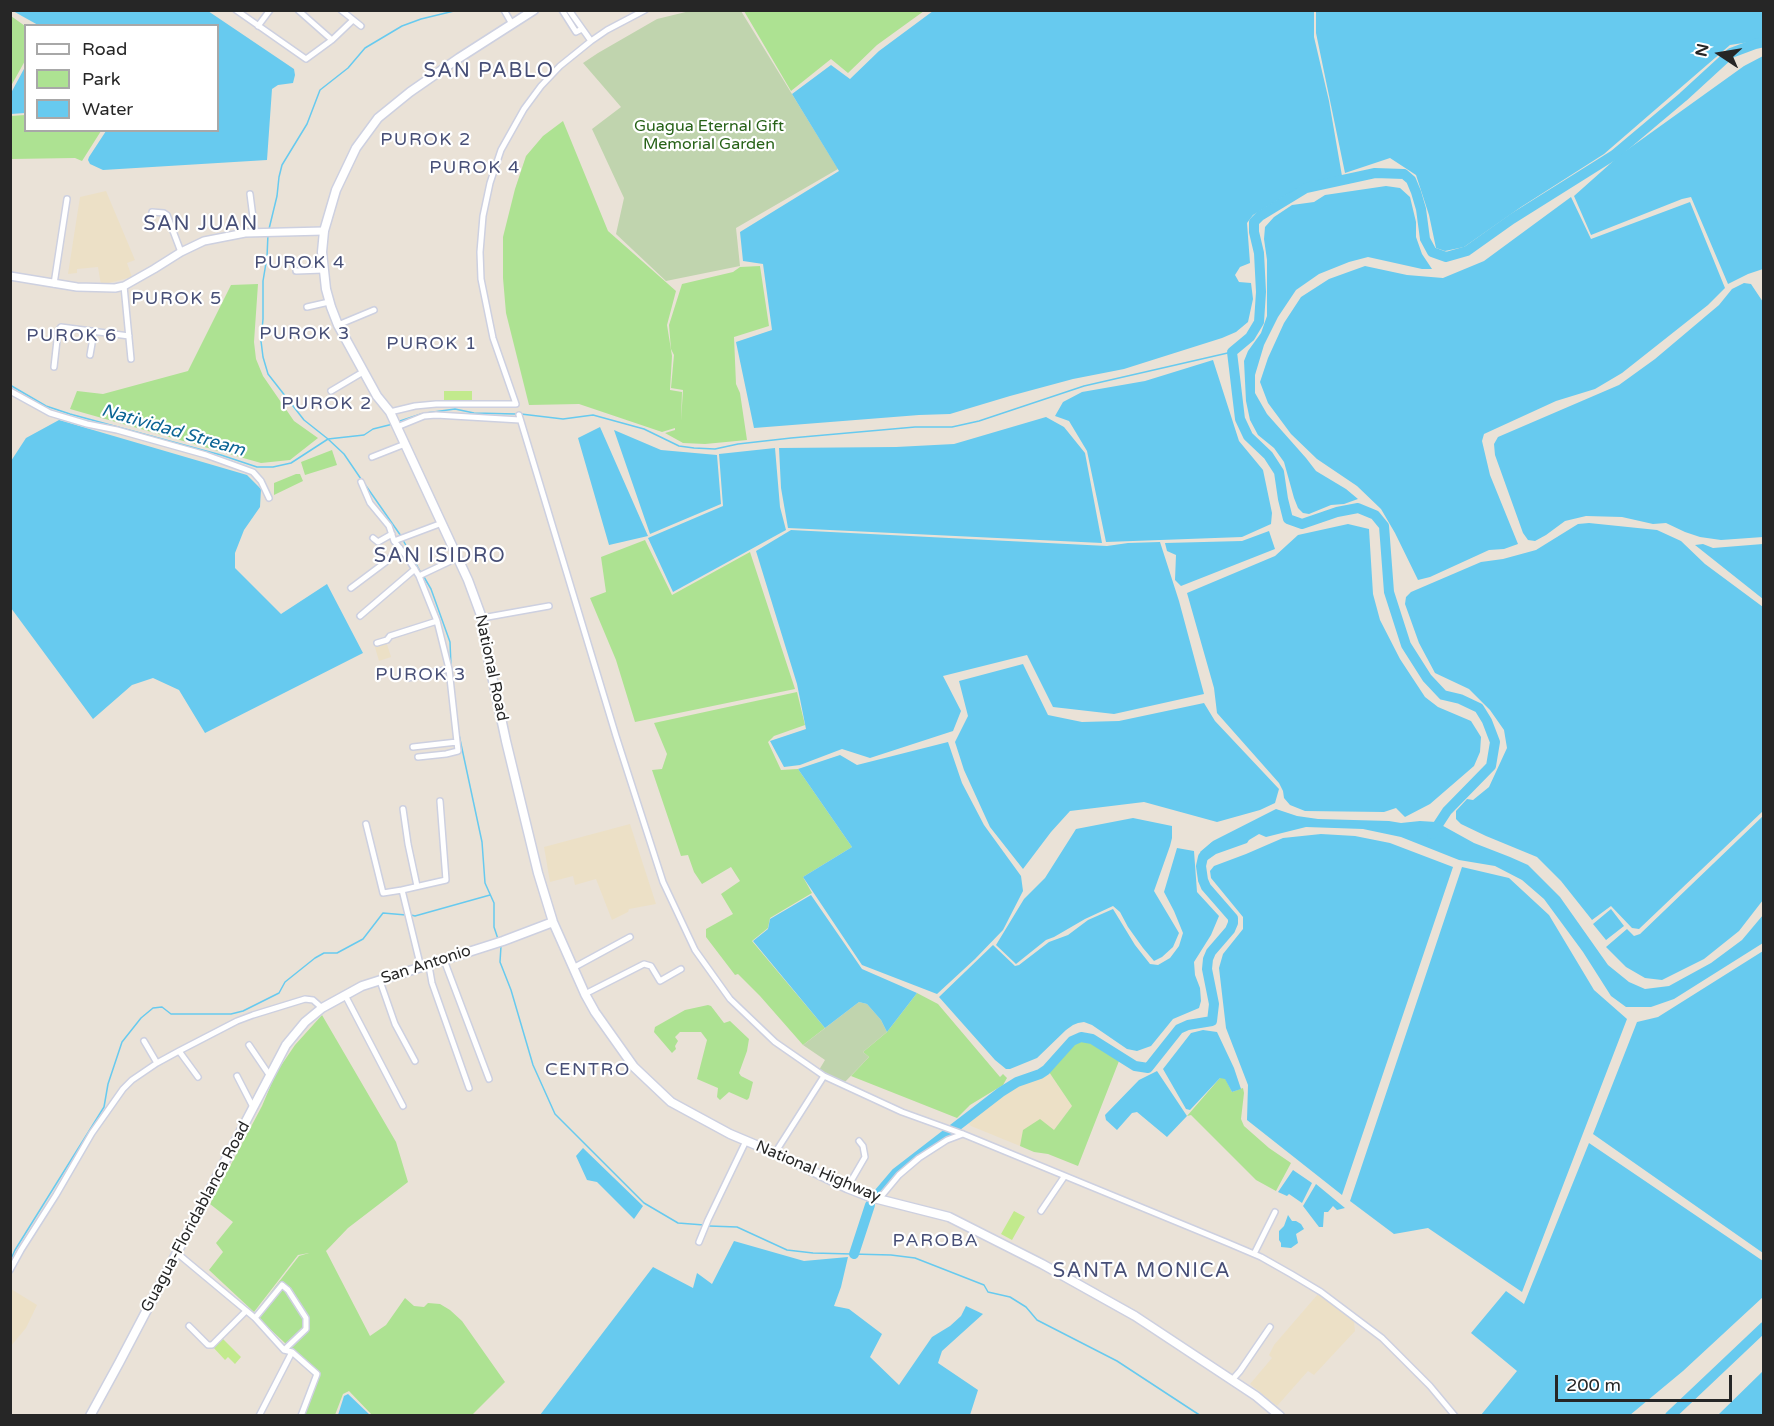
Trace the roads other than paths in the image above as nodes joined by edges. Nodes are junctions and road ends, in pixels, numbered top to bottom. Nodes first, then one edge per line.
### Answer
1 (270, 10) edge
2 (298, 10) edge
3 (341, 10) edge
4 (504, 10) edge
5 (534, 10) edge
6 (562, 10) edge
7 (569, 10) edge
8 (645, 10) edge
9 (237, 11) edge
10 (353, 20) junction
11 (512, 24) junction
12 (258, 26) junction
13 (361, 26) dead end
14 (582, 29) junction
15 (332, 40) junction
16 (591, 41) junction
17 (250, 194) dead end
18 (67, 199) dead end
19 (152, 212) dead end
20 (324, 231) junction
21 (259, 232) junction
22 (181, 252) junction
23 (323, 270) junction
24 (296, 271) dead end
25 (10, 276) edge
26 (54, 284) junction
27 (124, 286) junction
28 (329, 302) junction
29 (307, 306) dead end
30 (374, 310) dead end
31 (338, 324) junction
32 (94, 332) junction
33 (129, 336) junction
34 (90, 355) dead end
35 (131, 359) dead end
36 (54, 367) dead end
37 (363, 372) junction
38 (10, 391) edge
39 (331, 391) dead end
40 (390, 412) junction
41 (396, 425) junction
42 (405, 444) junction
43 (372, 457) dead end
44 (361, 482) dead end
45 (269, 498) dead end
46 (442, 523) junction
47 (392, 534) junction
48 (373, 538) dead end
49 (399, 539) junction
50 (400, 548) junction
51 (457, 558) junction
52 (416, 569) junction
53 (422, 575) junction
54 (351, 588) dead end
55 (549, 606) dead end
56 (360, 616) dead end
57 (482, 618) junction
58 (437, 621) junction
59 (377, 643) dead end
60 (448, 669) junction
61 (408, 678) dead end
62 (457, 742) junction
63 (413, 747) dead end
64 (418, 758) dead end
65 (440, 801) dead end
66 (403, 809) dead end
67 (366, 824) dead end
68 (417, 886) junction
69 (402, 890) junction
70 (553, 922) junction
71 (630, 937) dead end
72 (444, 960) junction
73 (425, 967) junction
74 (573, 968) junction
75 (681, 969) dead end
76 (380, 981) junction
77 (585, 994) junction
78 (345, 995) junction
79 (322, 1008) junction
80 (305, 1022) joint
81 (144, 1041) dead end
82 (249, 1045) dead end
83 (179, 1051) junction
84 (415, 1061) dead end
85 (157, 1063) junction
86 (237, 1076) dead end
87 (270, 1076) junction
88 (824, 1076) junction
89 (198, 1077) dead end
90 (489, 1079) dead end
91 (469, 1088) dead end
92 (403, 1106) dead end
93 (254, 1107) junction
94 (963, 1134) junction
95 (746, 1141) junction
96 (859, 1141) dead end
97 (775, 1153) junction
98 (1064, 1177) junction
99 (847, 1188) junction
100 (879, 1199) junction
101 (1041, 1211) dead end
102 (1275, 1212) dead end
103 (699, 1242) dead end
104 (177, 1253) junction
105 (1254, 1254) junction
106 (10, 1270) edge
107 (246, 1311) junction
108 (255, 1318) junction
109 (189, 1326) dead end
110 (1270, 1327) dead end
111 (284, 1350) junction
112 (292, 1352) junction
113 (1232, 1380) junction
114 (90, 1416) edge
115 (260, 1416) edge
116 (301, 1416) edge
117 (1280, 1416) edge
118 (1455, 1416) edge

1 - 12 street
2 - 15 street
3 - 10 street
4 - 11 street
5 - 11 main road, National Road
6 - 14 street
7 - 14 street
8 - 16 street
9 - 12 street
10 - 13 street
10 - 15 street
11 - 20 main road, National Road
12 - 15 street
14 - 16 street
16 - 40 street
17 - 21 street
18 - 26 street
19 - 22 street
20 - 21 street
20 - 23 main road, National Road
21 - 22 street
22 - 27 street
23 - 24 street
23 - 28 main road, National Road
25 - 26 street
26 - 27 street
27 - 33 street
28 - 29 street
28 - 31 main road, National Road
30 - 31 street
31 - 37 main road, National Road
32 - 33 street
32 - 34 street
32 - 36 street
33 - 35 street
37 - 39 street
37 - 40 main road, National Road
38 - 45 street
40 - 41 main road, National Road
41 - 42 main road, National Road
41 - 88 street
42 - 43 street
42 - 46 main road, National Road
44 - 47 street
46 - 49 street
46 - 51 main road, National Road
47 - 48 street
47 - 49 street
49 - 50 street
50 - 52 street
50 - 54 street
51 - 53 street
51 - 57 main road, National Road
52 - 53 street
52 - 56 street
53 - 58 street
55 - 57 street
57 - 70 main road, National Road
58 - 59 street
58 - 60 street
60 - 61 street
60 - 62 street
62 - 63 street
62 - 64 street
65 - 68 street
66 - 68 street
67 - 69 street
68 - 69 street
69 - 73 street
70 - 72 main road, San Antonio
70 - 74 main road, National Highway
71 - 74 street
72 - 73 main road, San Antonio
72 - 90 street
73 - 76 main road, San Antonio
73 - 91 street
74 - 77 main road, National Highway
75 - 77 street
76 - 78 main road, San Antonio
76 - 84 street
77 - 95 main road, National Highway
78 - 79 main road, San Antonio
78 - 92 street
79 - 80 main road, San Antonio
79 - 83 street
80 - 87 main road, Guagua-Floridablanca Road
81 - 85 street
82 - 87 street
83 - 85 street
83 - 89 street
85 - 106 street
86 - 93 street
87 - 93 main road, Guagua-Floridablanca Road
88 - 94 street
88 - 97 street
93 - 104 main road, Guagua-Floridablanca Road
94 - 98 street
94 - 100 street
95 - 97 main road, National Highway
95 - 103 street
96 - 99 street
97 - 99 main road, National Highway
98 - 101 street
98 - 105 street
99 - 100 main road, National Highway
100 - 113 main road, National Highway
102 - 105 street
104 - 107 street
104 - 114 main road, Guagua-Floridablanca Road
105 - 118 street
107 - 108 street
107 - 109 street
108 - 111 street
108 - 111 street
110 - 113 street
111 - 112 street
112 - 115 street
112 - 116 street
113 - 117 main road, National Highway

